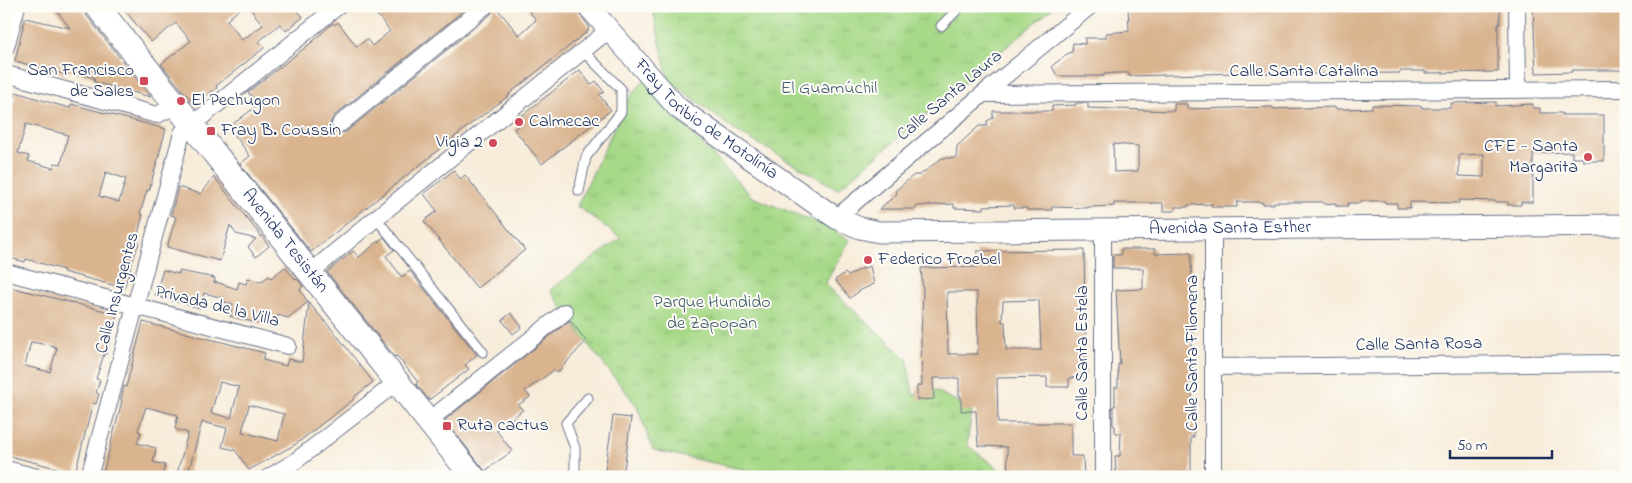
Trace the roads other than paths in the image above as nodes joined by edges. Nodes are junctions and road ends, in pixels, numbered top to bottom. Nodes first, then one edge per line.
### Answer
1 (17, 6) edge
2 (97, 6) edge
3 (338, 6) edge
4 (485, 6) edge
5 (588, 6) edge
6 (961, 6) edge
7 (1090, 6) edge
8 (1517, 6) edge
9 (941, 26) dead end
10 (610, 29) junction
11 (6, 48) edge
12 (584, 51) junction
13 (6, 74) edge
14 (1626, 89) edge
15 (1518, 90) junction
16 (983, 94) junction
17 (177, 105) junction
18 (192, 124) junction
19 (340, 124) dead end
20 (579, 191) dead end
21 (376, 218) junction
22 (836, 218) junction
23 (1626, 225) edge
24 (1213, 229) junction
25 (1103, 230) junction
26 (6, 272) edge
27 (311, 272) junction
28 (135, 306) junction
29 (565, 312) dead end
30 (288, 346) dead end
31 (483, 352) dead end
32 (1626, 363) edge
33 (1213, 367) junction
34 (397, 382) junction
35 (588, 398) dead end
36 (427, 422) junction
37 (6, 469) edge
38 (37, 477) edge
39 (89, 477) edge
40 (269, 477) edge
41 (473, 477) edge
42 (575, 477) edge
43 (1103, 477) edge
44 (1213, 477) edge

1 - 11 street
2 - 17 main road, Avenida Tesistán
3 - 18 street, Calle Insurgentes
4 - 19 street
5 - 10 street, Fray Toribio de Motolinía
6 - 9 lane
7 - 16 street, Calle Santa Laura
8 - 15 street
10 - 12 street
10 - 22 street, Fray Toribio de Motolinía
12 - 20 lane
12 - 21 street
13 - 17 street
14 - 15 street, Calle Santa Catalina
15 - 16 street, Calle Santa Catalina
16 - 22 street, Calle Santa Laura
17 - 18 main road, Avenida Tesistán
18 - 27 main road, Avenida Tesistán
18 - 28 street, Calle Insurgentes
21 - 27 street
21 - 31 lane
22 - 25 street, Avenida Santa Esther
23 - 24 street, Avenida Santa Esther
24 - 25 street, Avenida Santa Esther
24 - 33 street, Calle Santa Filomena
25 - 43 street, Calle Santa Estela
26 - 28 street, Privada de la Villa
27 - 34 main road, Avenida Tesistán
28 - 30 street, Privada de la Villa
28 - 39 street, Calle Insurgentes
29 - 36 street
32 - 33 street, Calle Santa Rosa
33 - 44 street, Calle Santa Filomena
34 - 36 main road, Avenida Tesistán
34 - 40 street
35 - 42 lane
36 - 41 main road, Avenida Tesistán
37 - 38 street

